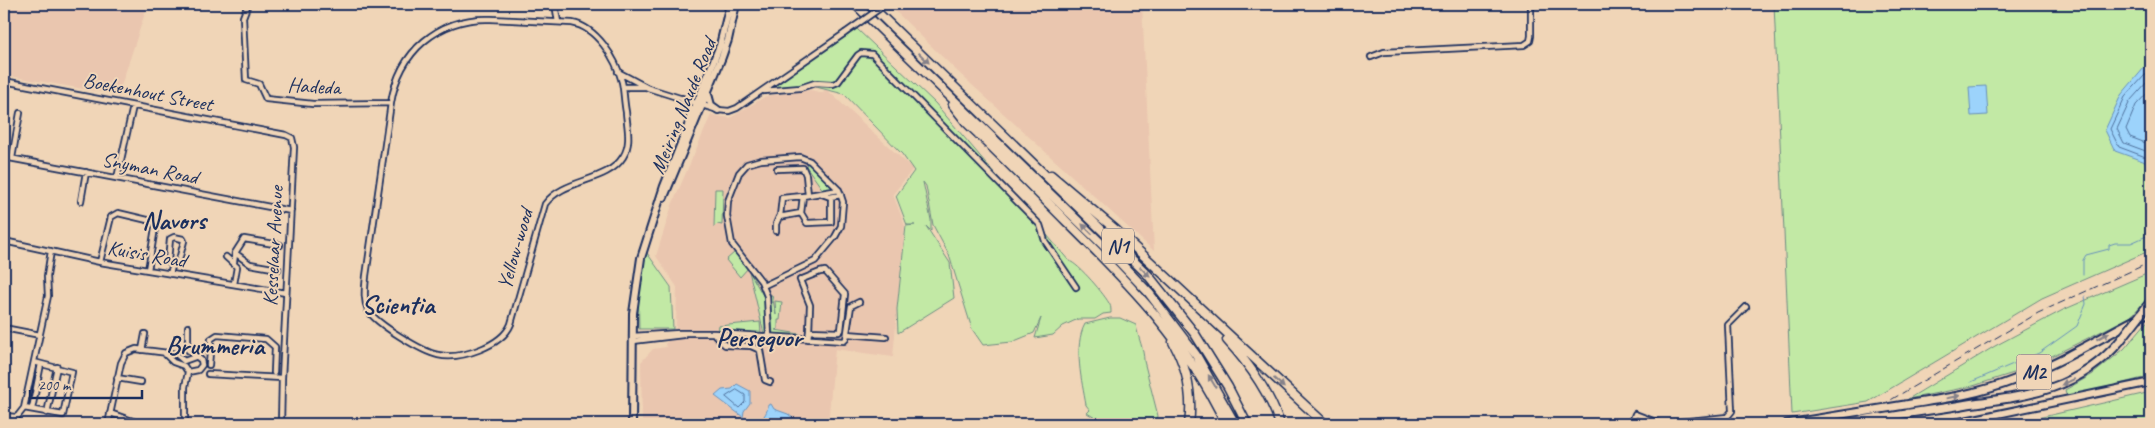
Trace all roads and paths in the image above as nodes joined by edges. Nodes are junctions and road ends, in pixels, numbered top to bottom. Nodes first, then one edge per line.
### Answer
1 (248, 4) edge
2 (555, 4) edge
3 (730, 4) edge
4 (736, 4) edge
5 (855, 4) edge
6 (869, 4) edge
7 (886, 4) edge
8 (1531, 4) edge
9 (558, 22) junction
10 (1371, 57) dead end
11 (618, 72) junction
12 (4, 80) edge
13 (623, 87) junction
14 (645, 87) junction
15 (764, 91) junction
16 (959, 92) junction
17 (708, 94) junction
18 (948, 95) junction
19 (682, 99) junction
20 (391, 103) junction
21 (700, 104) junction
22 (134, 106) junction
23 (718, 110) junction
24 (20, 113) dead end
25 (690, 122) junction
26 (286, 134) joint
27 (4, 157) edge
28 (12, 158) junction
29 (777, 169) dead end
30 (86, 172) junction
31 (117, 178) junction
32 (840, 192) junction
33 (808, 195) junction
34 (803, 196) junction
35 (831, 200) dead end
36 (81, 201) dead end
37 (291, 211) junction
38 (801, 213) junction
39 (780, 216) junction
40 (654, 219) junction
41 (776, 232) dead end
42 (4, 241) edge
43 (280, 245) dead end
44 (51, 251) junction
45 (235, 252) junction
46 (226, 257) dead end
47 (100, 262) junction
48 (234, 262) junction
49 (173, 263) junction
50 (278, 269) dead end
51 (148, 270) junction
52 (796, 271) junction
53 (170, 274) junction
54 (800, 280) junction
55 (234, 284) junction
56 (763, 286) junction
57 (1076, 287) dead end
58 (1180, 290) junction
59 (286, 293) junction
60 (2151, 301) edge
61 (858, 302) dead end
62 (1146, 302) junction
63 (1746, 307) dead end
64 (2151, 311) edge
65 (188, 327) dead end
66 (4, 328) edge
67 (809, 331) junction
68 (145, 334) dead end
69 (847, 334) junction
70 (40, 335) junction
71 (715, 335) dead end
72 (770, 336) junction
73 (886, 337) dead end
74 (633, 338) junction
75 (808, 338) junction
76 (142, 350) junction
77 (276, 352) junction
78 (283, 352) junction
79 (164, 354) junction
80 (195, 357) junction
81 (180, 359) junction
82 (34, 362) junction
83 (176, 363) junction
84 (41, 364) junction
85 (209, 365) dead end
86 (56, 367) junction
87 (188, 372) junction
88 (274, 373) dead end
89 (208, 374) dead end
90 (117, 378) junction
91 (282, 378) junction
92 (141, 382) dead end
93 (770, 382) dead end
94 (2151, 382) edge
95 (24, 408) junction
96 (32, 410) junction
97 (47, 413) junction
98 (110, 413) junction
99 (4, 416) edge
100 (108, 424) edge
101 (141, 424) edge
102 (184, 424) edge
103 (281, 424) edge
104 (632, 424) edge
105 (1189, 424) edge
106 (1226, 424) edge
107 (1235, 424) edge
108 (1247, 424) edge
109 (1280, 424) edge
110 (1325, 424) edge
111 (1631, 424) edge
112 (1787, 424) edge
113 (1837, 424) edge
114 (1950, 424) edge

1 - 20 street, Hadeda
2 - 9 street
3 - 21 street, Meiring Naude Road
4 - 17 street, Meiring Naude Road
5 - 18 highway, N1
6 -> 16 highway, N1
7 - 15 street, bridge
8 - 10 street
9 - 11 street, Yellow-wood
9 - 20 street, Yellow-wood
11 - 13 street, Yellow-wood
11 - 14 street
12 - 22 street, Boekenhout Street
13 - 14 street
13 - 20 street, Yellow-wood
14 - 19 street
15 - 23 street
15 - 57 street
16 - 58 highway
16 -> 108 highway, N1
17 - 21 street, Meiring Naude Road
17 - 23 street
18 - 62 highway
107 -> 18 highway, N1
19 - 21 street
19 - 25 street
21 - 23 street
21 - 25 street, Meiring Naude Road
21 - 40 street, Meiring Naude Road
22 - 26 street, Boekenhout Street
22 - 31 street
24 - 28 street
25 - 40 street, Meiring Naude Road
26 - 37 street, Kesselaar Avenue
27 - 28 street, Snyman Road
28 - 30 street, Snyman Road
29 - 33 street
30 - 31 street, Snyman Road
30 - 36 street
31 - 37 street, Snyman Road
32 - 33 street
32 - 52 street
32 - 56 street
33 - 34 street
34 - 38 street
34 - 39 street
35 - 38 street
37 - 59 street, Kesselaar Avenue
38 - 39 street
39 - 41 street
40 - 74 street, Meiring Naude Road
42 - 44 street, Kuisis Road
43 - 45 street
44 - 47 street, Kuisis Road
44 - 70 street
45 - 48 street
45 - 50 street
46 - 48 street
47 - 51 street, Kuisis Road
47 - 51 street
48 - 55 street
49 - 49 street
49 - 53 street
51 - 53 street, Kuisis Road
52 - 54 street
52 - 56 street
53 - 55 street, Kuisis Road
54 - 67 street
54 - 67 street
55 - 59 street, Kuisis Road
56 - 72 street
58 - 109 highway
58 -> 110 highway
59 - 78 street, Kesselaar Avenue
60 -> 113 main road, M2, bridge
61 - 69 street
62 - 105 highway
62 - 106 highway
63 - 111 street
112 -> 64 main road, M2, bridge
65 - 80 street
66 - 70 street
67 - 75 street
68 - 76 street
69 - 73 street
69 - 75 street
70 - 82 street
71 - 93 street
72 - 74 street
72 - 75 street
74 - 104 street, Meiring Naude Road
76 - 79 street
76 - 90 street
77 - 78 street
77 - 85 street
77 - 88 street
78 - 91 street, Kesselaar Avenue
79 - 81 street
79 - 83 street
80 - 81 street
80 - 87 street
81 - 83 street
82 - 84 street
82 - 95 street
83 - 87 street
84 - 86 street
84 - 96 street
86 - 97 street
86 - 97 street
87 - 102 street
89 - 91 street
90 - 92 street
90 - 98 street
91 - 103 street, Kesselaar Avenue
94 - 114 street
95 - 96 street
95 - 99 street
96 - 97 street
98 - 100 street
98 - 101 street

